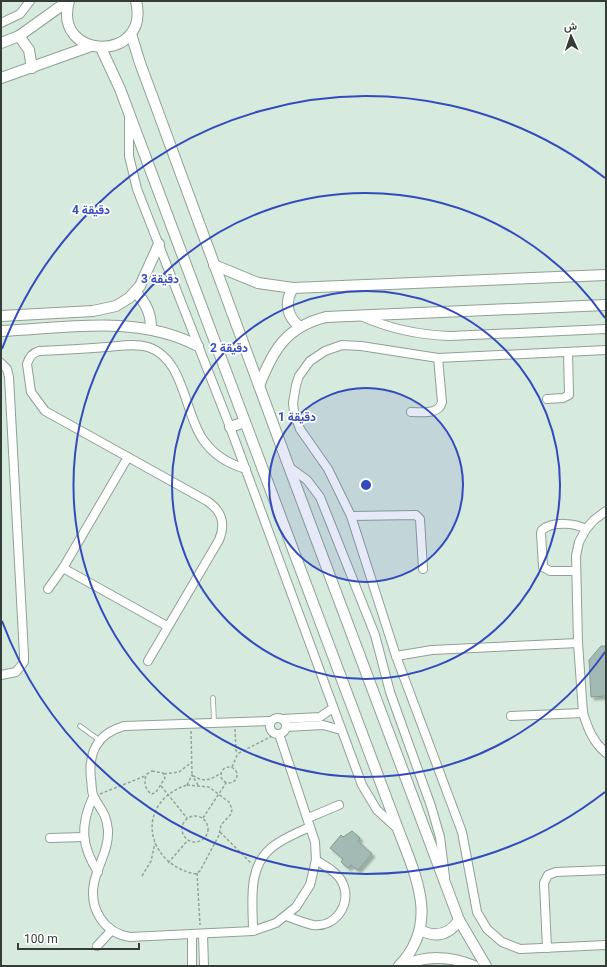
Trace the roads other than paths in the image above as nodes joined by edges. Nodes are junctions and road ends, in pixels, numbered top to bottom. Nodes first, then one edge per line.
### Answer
1 (30, 1) edge
2 (68, 1) edge
3 (136, 1) edge
4 (1, 23) edge
5 (131, 34) junction
6 (19, 36) junction
7 (1, 42) edge
8 (96, 47) junction
9 (32, 68) junction
10 (1, 78) edge
11 (129, 112) junction
12 (159, 244) junction
13 (214, 265) junction
14 (606, 275) edge
15 (293, 288) junction
16 (135, 292) junction
17 (606, 305) edge
18 (359, 315) junction
19 (1, 316) edge
20 (300, 327) junction
21 (151, 328) junction
22 (606, 329) edge
23 (1, 331) edge
24 (198, 346) junction
25 (606, 350) edge
26 (568, 352) junction
27 (438, 358) junction
28 (1, 363) edge
29 (259, 386) junction
30 (547, 399) dead end
31 (411, 412) dead end
32 (245, 422) junction
33 (230, 427) junction
34 (128, 457) junction
35 (289, 467) junction
36 (246, 469) junction
37 (606, 511) edge
38 (351, 516) junction
39 (586, 529) junction
40 (63, 568) junction
41 (423, 569) dead end
42 (575, 571) junction
43 (48, 589) dead end
44 (167, 626) junction
45 (578, 643) junction
46 (396, 656) junction
47 (148, 661) dead end
48 (1, 674) edge
49 (213, 698) dead end
50 (333, 708) junction
51 (583, 713) junction
52 (511, 716) dead end
53 (282, 719) junction
54 (271, 721) junction
55 (214, 722) junction
56 (80, 726) dead end
57 (286, 727) junction
58 (341, 730) junction
59 (277, 734) junction
60 (99, 740) junction
61 (606, 753) edge
62 (93, 797) junction
63 (339, 805) dead end
64 (308, 818) junction
65 (310, 827) junction
66 (398, 829) junction
67 (84, 837) junction
68 (50, 838) dead end
69 (316, 860) junction
70 (606, 870) edge
71 (98, 872) junction
72 (446, 885) junction
73 (286, 916) junction
74 (459, 920) junction
75 (420, 930) junction
76 (111, 931) junction
77 (253, 932) junction
78 (192, 935) junction
79 (202, 935) junction
80 (606, 945) edge
81 (97, 946) dead end
82 (547, 948) junction
83 (192, 966) edge
84 (204, 966) edge
85 (399, 966) edge
86 (403, 966) edge
87 (474, 966) edge
88 (486, 966) edge

1 - 4 street
2 - 6 street
2 - 8 street
3 - 5 street
5 - 8 street
5 - 13 street
6 - 7 street
6 - 9 street
8 - 9 street
8 - 11 street
9 - 10 street
11 - 12 street
11 - 32 street
12 - 16 street
12 - 24 street
13 - 15 street
13 - 29 street
14 - 15 street
15 - 20 street
16 - 19 street
16 - 21 street
17 - 18 street
18 - 20 street
18 - 22 street
20 - 29 street
21 - 23 street
21 - 24 street
24 - 33 street
25 - 26 street
26 - 27 street
26 - 30 street
27 - 31 street
27 - 38 street
28 - 48 street
29 - 35 street
32 - 33 street
32 - 66 street
33 - 36 street
34 - 36 street
34 - 40 street
34 - 44 street
35 - 72 street
35 - 72 street
36 - 50 street
37 - 39 street
38 - 41 street
38 - 46 street
39 - 42 street
39 - 42 street
40 - 43 street
40 - 44 street
42 - 45 street
44 - 47 street
45 - 46 street
45 - 51 street
46 - 82 street
49 - 55 lane
50 - 53 street
50 - 58 street
51 - 52 street
51 - 61 street
53 - 54 street
53 - 57 street
54 - 55 street
54 - 59 street
55 - 60 street
56 - 60 lane
57 - 58 street
57 - 59 street
58 - 66 street
59 - 64 street
60 - 62 street
62 - 67 street
62 - 71 street
63 - 64 street
64 - 65 street
65 - 69 street
65 - 77 street
66 - 75 street
67 - 68 street
67 - 71 street
69 - 73 street
69 - 73 street
70 - 82 street
71 - 76 street
72 - 74 street
73 - 77 street
74 - 75 street
74 - 88 street
75 - 85 street
76 - 78 street
76 - 81 street
77 - 79 street
78 - 79 street
78 - 83 street
79 - 84 street
80 - 82 street
86 - 87 street

